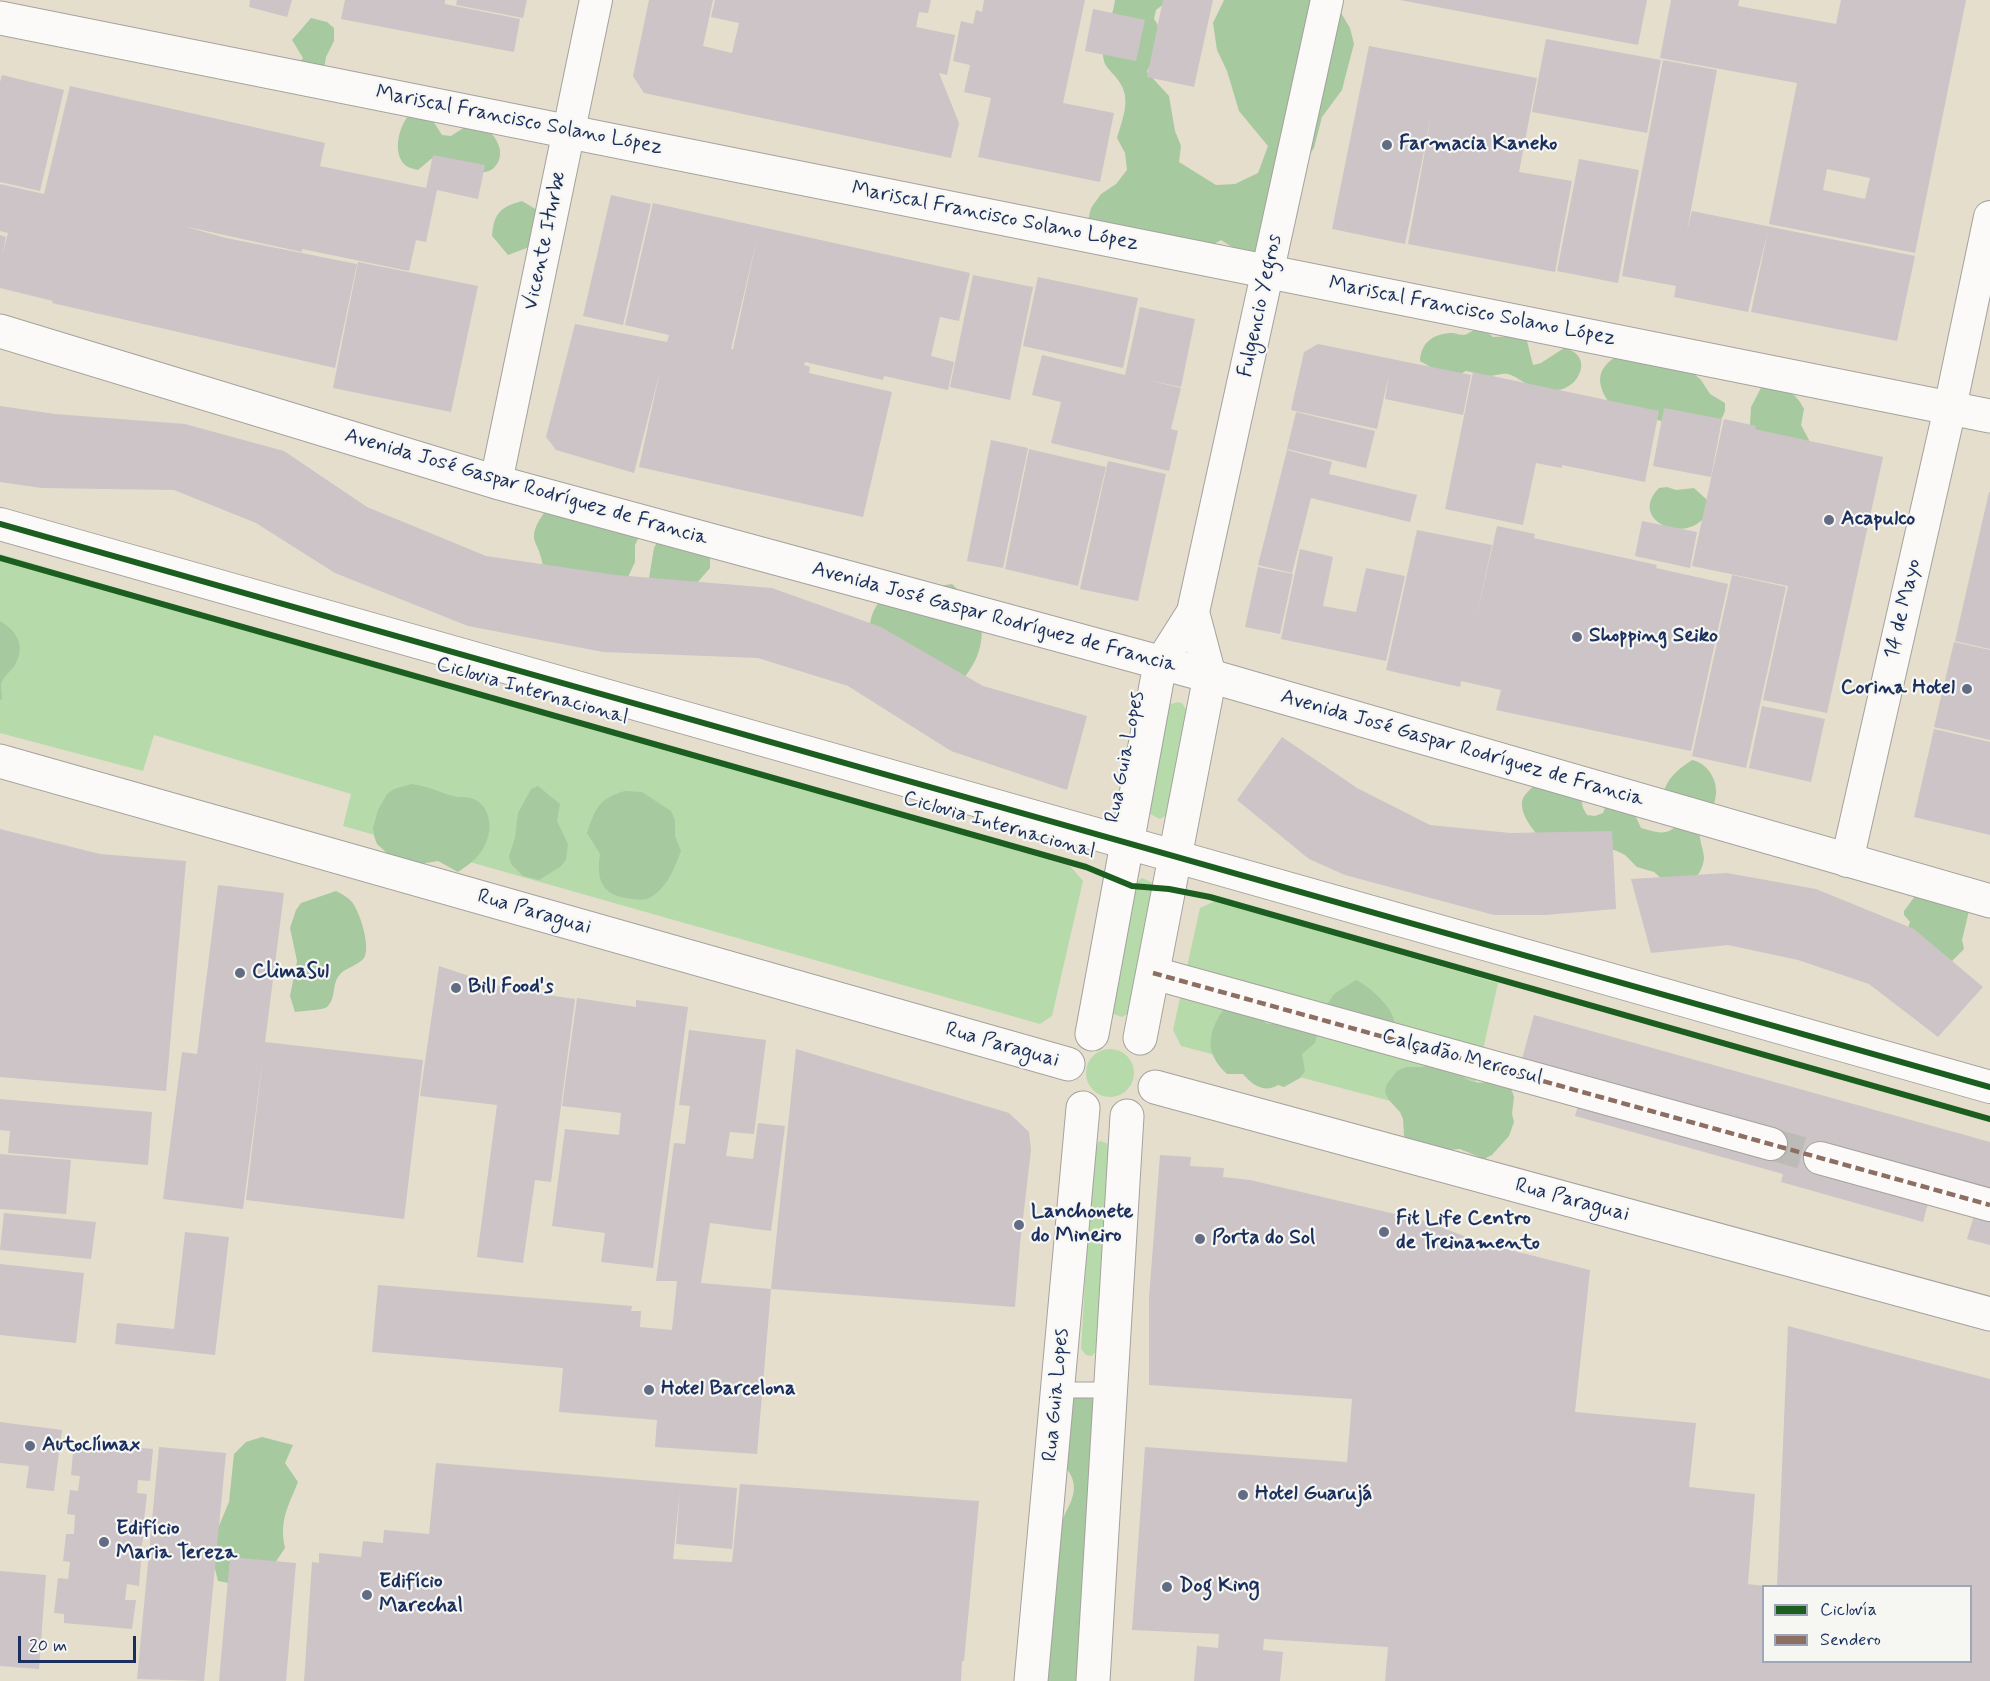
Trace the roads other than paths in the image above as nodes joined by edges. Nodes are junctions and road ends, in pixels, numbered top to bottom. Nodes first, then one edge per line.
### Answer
1 (596, 0) edge
2 (1327, 0) edge
3 (0, 18) edge
4 (568, 131) junction
5 (1990, 217) edge
6 (1268, 272) junction
7 (0, 331) edge
8 (1950, 408) junction
9 (1990, 416) edge
10 (496, 482) junction
11 (0, 524) edge
12 (1192, 612) junction
13 (1160, 664) junction
14 (1210, 676) junction
15 (0, 761) edge
16 (1126, 843) junction
17 (1175, 856) junction
18 (1847, 861) junction
19 (1990, 901) edge
20 (1153, 973) junction
21 (1092, 1034) junction
22 (1140, 1038) junction
23 (1068, 1064) junction
24 (1155, 1087) junction
25 (1990, 1087) edge
26 (1083, 1108) junction
27 (1126, 1116) junction
28 (1771, 1144) tunnel mouth
29 (1820, 1158) tunnel mouth
30 (1990, 1204) edge
31 (1990, 1314) edge
32 (1057, 1390) junction
33 (1111, 1390) junction
34 (1031, 1681) edge
35 (1093, 1681) edge

1 - 4 street, Vicente Iturbe
2 - 6 street, Fulgencio Yegros
3 - 4 main road, Mariscal Francisco Solano López
4 - 6 main road, Mariscal Francisco Solano López
4 - 10 street, Vicente Iturbe
5 - 8 street, 14 de Mayo
6 - 8 main road, Mariscal Francisco Solano López
6 - 12 street, Fulgencio Yegros
7 - 10 main road, Avenida José Gaspar Rodríguez de Francia
8 - 9 main road, Mariscal Francisco Solano López
8 - 18 street, 14 de Mayo
10 - 13 main road, Avenida José Gaspar Rodríguez de Francia
11 - 16 street
12 - 13 street, Fulgencio Yegros
12 - 14 street, Fulgencio Yegros
13 - 14 main road, Avenida José Gaspar Rodríguez de Francia
13 - 16 main road, Rua Guia Lopes
14 - 17 main road
14 - 18 main road, Avenida José Gaspar Rodríguez de Francia
15 - 23 main road, Rua Paraguai
16 - 17 street
16 - 21 main road, Rua Guia Lopes
17 - 20 main road
17 - 25 street
18 - 19 main road, Avenida José Gaspar Rodríguez de Francia
20 - 22 main road
20 - 28 street, Calçadão Mercosul
21 - 22 main road
21 - 23 main road
22 - 24 main road
23 - 26 main road
24 - 27 main road
24 - 31 main road, Rua Paraguai
26 - 27 main road
26 - 32 main road, Rua Guia Lopes
27 - 33 main road
29 - 30 street
32 - 33 lane
32 - 34 main road, Rua Guia Lopes
33 - 35 main road

